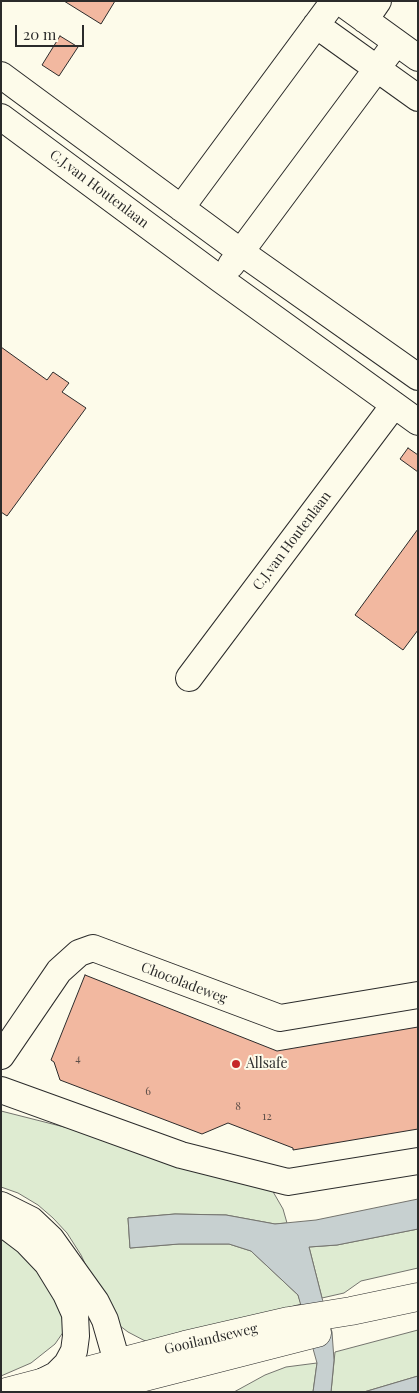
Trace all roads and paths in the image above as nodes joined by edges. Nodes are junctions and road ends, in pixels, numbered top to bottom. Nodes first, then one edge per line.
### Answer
1 (334, 1) edge
2 (339, 1) edge
3 (372, 11) edge
4 (316, 25) junction
5 (396, 43) junction
6 (418, 58) edge
7 (377, 69) junction
8 (1, 75) edge
9 (418, 98) edge
10 (1, 116) edge
11 (181, 208) junction
12 (241, 252) junction
13 (220, 279) junction
14 (418, 377) edge
15 (394, 405) junction
16 (418, 422) edge
17 (189, 678) dead end
18 (418, 995) edge
19 (1, 1056) edge
20 (1, 1090) edge
21 (418, 1161) edge
22 (1, 1205) edge
23 (1, 1222) edge
24 (418, 1297) edge
25 (418, 1308) edge
26 (352, 1318) junction
27 (291, 1330) junction
28 (117, 1362) junction
29 (42, 1382) junction
30 (135, 1386) edge
31 (73, 1391) edge
32 (6, 1392) edge

1 - 4 street
2 - 3 street
3 - 5 street
4 - 7 street
4 - 11 street
5 - 6 street
5 - 7 street
7 - 9 street
7 - 12 street
8 - 11 street
10 - 13 street, C.J.van Houtenlaan
11 - 12 street
12 - 13 street
12 - 14 street
13 - 15 street, C.J.van Houtenlaan
15 - 16 street, C.J.van Houtenlaan
15 - 17 street, C.J.van Houtenlaan
18 - 19 street, Chocoladeweg
20 - 21 street
22 - 28 street
23 - 29 street
24 - 26 main road, Gooilandseweg
25 - 26 main road, Gooilandseweg
26 - 27 main road, Gooilandseweg
27 - 28 main road, Gooilandseweg
27 - 30 main road, Gooilandseweg
28 - 29 main road, Gooilandseweg
28 - 31 street
29 - 32 main road, Gooilandseweg
30 - 31 main road, Gooilandseweg

